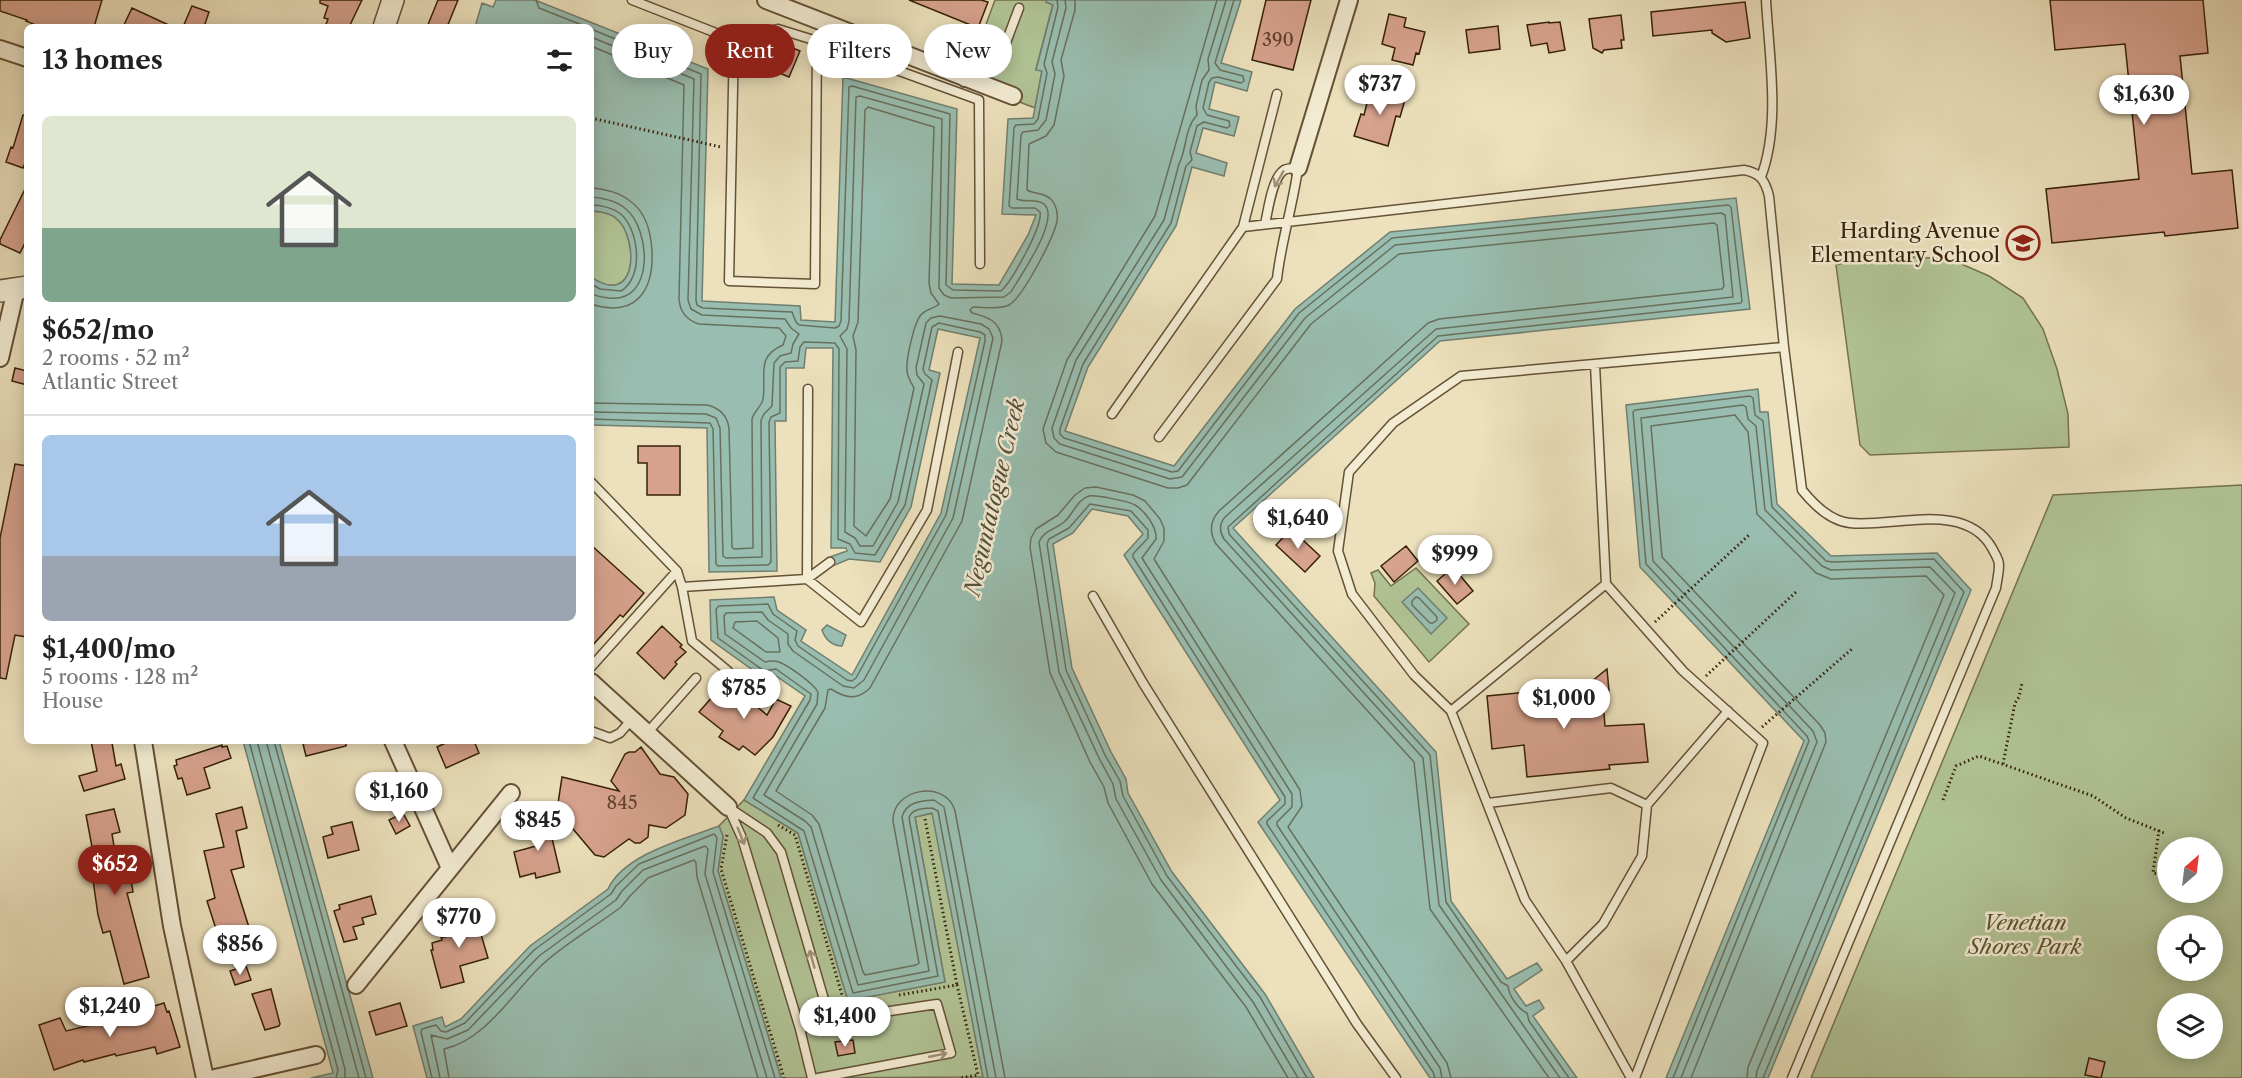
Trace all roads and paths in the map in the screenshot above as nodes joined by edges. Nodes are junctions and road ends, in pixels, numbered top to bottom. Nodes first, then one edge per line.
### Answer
1 (393, 0) edge
2 (632, 0) edge
3 (766, 0) edge
4 (1349, 0) edge
5 (1766, 0) edge
6 (1019, 8) dead end
7 (385, 24) edge
8 (1012, 27) edge
9 (705, 29) edge
10 (0, 49) edge
11 (24, 57) edge
12 (924, 62) edge
13 (912, 76) edge
14 (733, 78) edge
15 (817, 78) edge
16 (965, 78) edge
17 (1277, 94) dead end
18 (1013, 96) dead end
19 (594, 119) edge
20 (710, 145) dead end
21 (1298, 168) junction
22 (1761, 177) junction
23 (1288, 221) junction
24 (1265, 224) junction
25 (1243, 227) junction
26 (980, 264) dead end
27 (14, 289) edge
28 (1784, 347) junction
29 (958, 352) dead end
30 (0, 358) edge
31 (1595, 365) junction
32 (808, 388) dead end
33 (1112, 414) dead end
34 (1159, 437) dead end
35 (594, 485) edge
36 (1749, 535) dead end
37 (830, 562) dead end
38 (677, 571) junction
39 (807, 579) junction
40 (1606, 584) junction
41 (682, 587) junction
42 (1797, 591) dead end
43 (1093, 596) dead end
44 (1647, 630) junction
45 (1853, 648) dead end
46 (594, 664) edge
47 (728, 671) dead end
48 (696, 678) dead end
49 (2022, 683) dead end
50 (1698, 684) junction
51 (594, 685) edge
52 (1451, 711) junction
53 (1728, 711) junction
54 (632, 719) junction
55 (594, 732) edge
56 (646, 733) junction
57 (1754, 735) junction
58 (143, 744) edge
59 (394, 744) edge
60 (2003, 764) junction
61 (511, 793) dead end
62 (1943, 801) dead end
63 (1488, 803) junction
64 (1647, 805) junction
65 (728, 807) junction
66 (925, 819) dead end
67 (778, 824) dead end
68 (2159, 830) junction
69 (728, 831) dead end
70 (2164, 833) dead end
71 (2158, 837) edge
72 (2157, 844) edge
73 (450, 868) junction
74 (2157, 874) edge
75 (1566, 961) junction
76 (356, 985) dead end
77 (957, 985) junction
78 (890, 997) dead end
79 (845, 1005) dead end
80 (830, 1020) junction
81 (800, 1029) junction
82 (316, 1055) dead end
83 (205, 1078) edge
84 (215, 1078) edge
85 (784, 1078) edge
86 (812, 1078) edge
87 (818, 1078) edge
88 (960, 1078) edge
89 (1396, 1078) edge
90 (1631, 1078) edge
91 (1635, 1078) edge
92 (1792, 1078) edge

1 - 7 street
2 - 9 lane
3 - 12 street
4 - 21 street
5 - 22 lane
6 - 8 lane
10 - 11 street
13 - 26 lane
14 - 15 lane
16 - 18 street
17 - 25 lane
19 - 20 path
21 - 23 lane
21 -> 24 lane
22 - 23 lane
22 - 28 lane
23 - 24 lane
23 - 34 lane
24 - 25 lane
25 - 33 lane
27 - 30 street
28 - 31 lane
28 - 92 lane
29 - 39 lane
31 - 40 lane
31 - 52 lane
32 - 39 lane
35 - 38 lane
36 - 44 path
37 - 39 lane
38 - 41 lane
38 - 46 lane
39 - 41 lane
40 - 44 lane
40 - 52 lane
41 - 47 lane
42 - 50 path
43 - 89 lane
44 - 50 lane
45 - 57 path
48 - 56 lane
49 - 60 path
50 - 53 lane
51 - 54 street
52 - 63 lane
53 - 57 lane
53 - 64 lane
54 - 55 lane
54 - 56 street
56 - 65 street
57 - 91 lane
58 - 83 street
59 - 73 street
60 - 62 path
60 - 68 path
61 - 73 street
63 - 64 lane
63 - 75 lane
64 - 75 lane
80 -> 65 lane
65 -> 81 lane
66 - 77 path
67 - 79 path
68 - 70 path
68 - 71 path
69 - 85 path
72 - 74 path
73 - 76 street
75 - 90 lane
77 - 78 path
77 - 88 path
80 - 81 lane
87 -> 80 lane
81 - 86 lane
82 - 84 street

